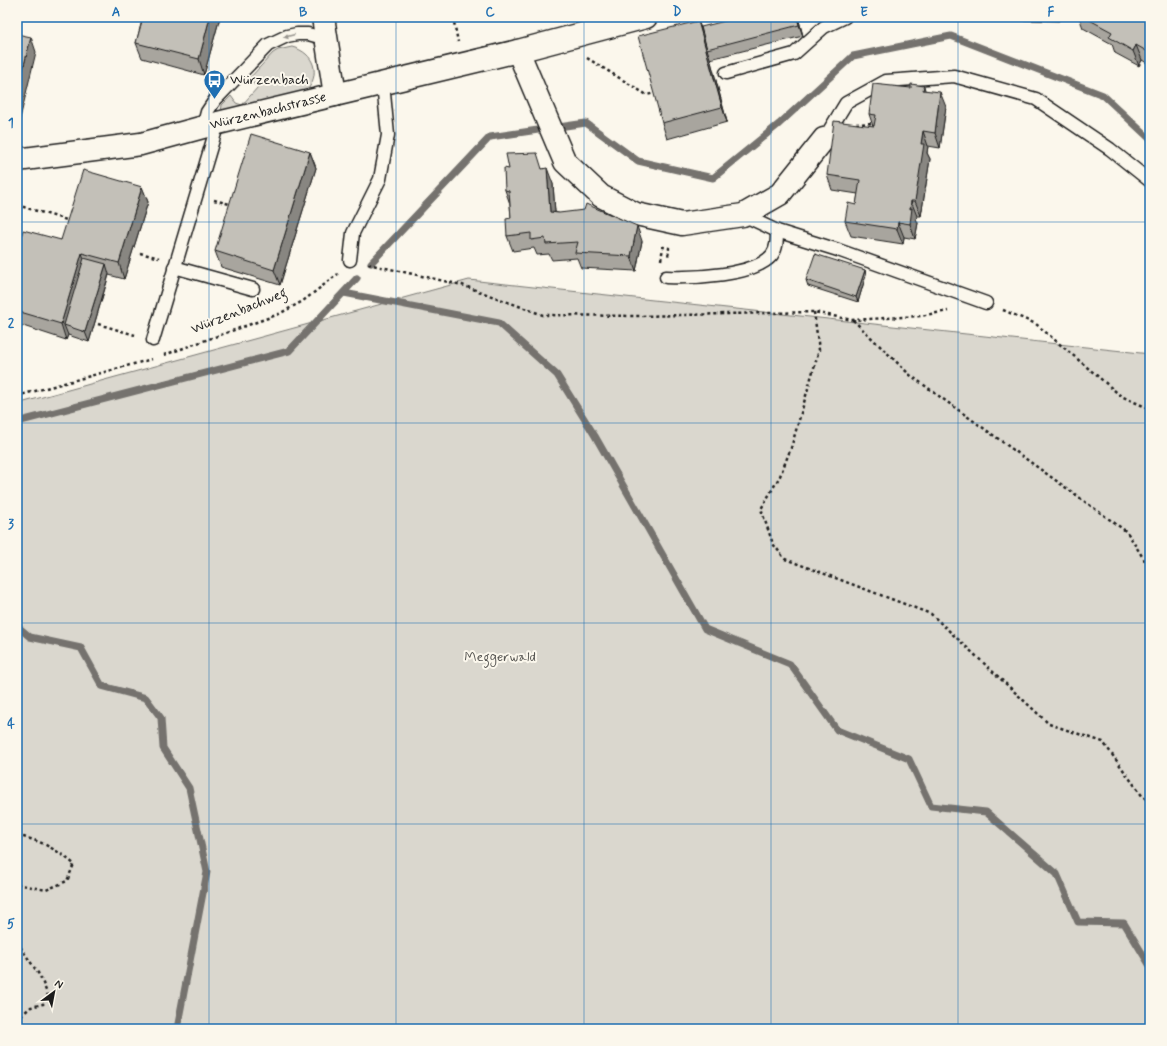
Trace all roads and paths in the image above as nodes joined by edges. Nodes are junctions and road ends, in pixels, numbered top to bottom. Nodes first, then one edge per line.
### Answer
1 (323, 17) edge
2 (453, 17) edge
3 (646, 17) edge
4 (845, 17) edge
5 (454, 23) dead end
6 (571, 37) junction
7 (327, 39) junction
8 (518, 51) junction
9 (726, 72) dead end
10 (383, 83) junction
11 (655, 93) edge
12 (335, 94) junction
13 (210, 125) junction
14 (824, 139) joint
15 (17, 160) edge
16 (1150, 181) edge
17 (212, 199) dead end
18 (17, 205) edge
19 (239, 207) edge
20 (743, 215) junction
21 (77, 223) edge
22 (776, 231) junction
23 (350, 260) junction
24 (174, 267) junction
25 (666, 277) dead end
26 (253, 289) dead end
27 (986, 303) joint
28 (949, 310) dead end
29 (814, 312) junction
30 (852, 320) junction
31 (98, 324) dead end
32 (153, 340) joint
33 (17, 396) edge
34 (1150, 409) edge
35 (1150, 569) edge
36 (1150, 801) edge
37 (17, 836) edge
38 (17, 884) edge
39 (17, 942) edge
40 (17, 1020) edge
41 (20, 1029) edge

1 - 7 street
2 - 5 path
3 - 6 street, Würzenbachstrasse
4 - 9 lane
6 - 8 street, Würzenbachstrasse
6 - 11 path
7 - 12 street
7 -> 13 lane
8 - 10 street, Würzenbachstrasse
8 - 20 street
10 - 12 street, Würzenbachstrasse
10 - 23 lane
12 - 13 street, Würzenbachstrasse
13 - 15 street, Würzenbachstrasse
13 - 24 lane
14 - 16 lane
14 - 20 street
17 - 19 path
18 - 21 path
20 - 22 lane
22 - 25 lane
22 - 27 lane
23 - 29 path
23 - 33 path, Würzenbachweg
24 - 26 lane
24 - 32 lane
27 - 34 path
28 - 30 path
29 - 30 path
29 - 36 path
30 - 35 path
31 - 32 path
37 - 38 path
39 - 40 path
40 - 41 path

